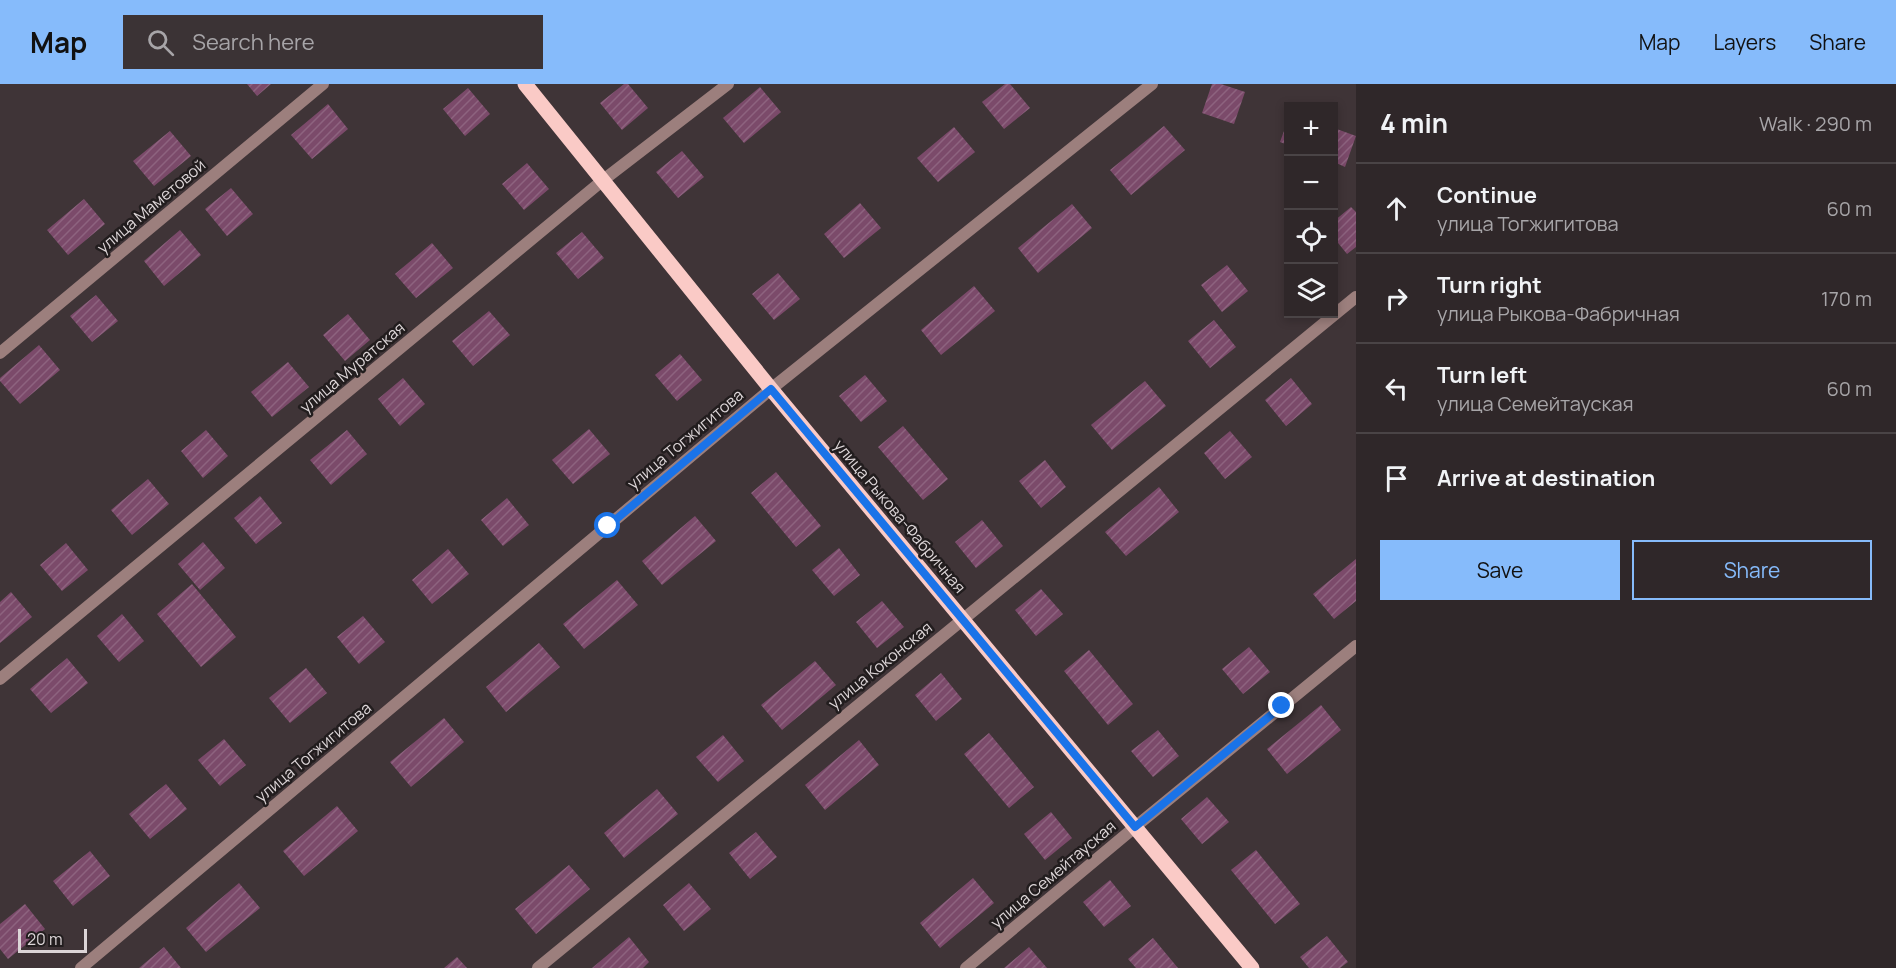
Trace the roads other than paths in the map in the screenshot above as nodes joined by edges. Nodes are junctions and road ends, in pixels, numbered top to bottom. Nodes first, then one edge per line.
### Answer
1 (323, 84) edge
2 (525, 84) edge
3 (728, 84) edge
4 (1152, 84) edge
5 (602, 181) junction
6 (1356, 297) edge
7 (0, 353) edge
8 (771, 389) junction
9 (962, 619) junction
10 (1356, 646) edge
11 (0, 680) edge
12 (1135, 827) junction
13 (81, 968) edge
14 (538, 968) edge
15 (966, 968) edge
16 (1252, 968) edge

1 - 7 street, улица Маметовой
2 - 5 main road, улица Рыкова-Фабричная
3 - 5 street, улица Муратская
4 - 8 street, улица Тогжигитова
5 - 8 main road, улица Рыкова-Фабричная
5 - 11 street, улица Муратская
6 - 9 street, улица Коконская
8 - 9 main road, улица Рыкова-Фабричная
8 - 13 street, улица Тогжигитова
9 - 12 main road, улица Рыкова-Фабричная
9 - 14 street, улица Коконская
10 - 12 street, улица Семейтауская
12 - 15 street, улица Семейтауская
12 - 16 main road, улица Рыкова-Фабричная

